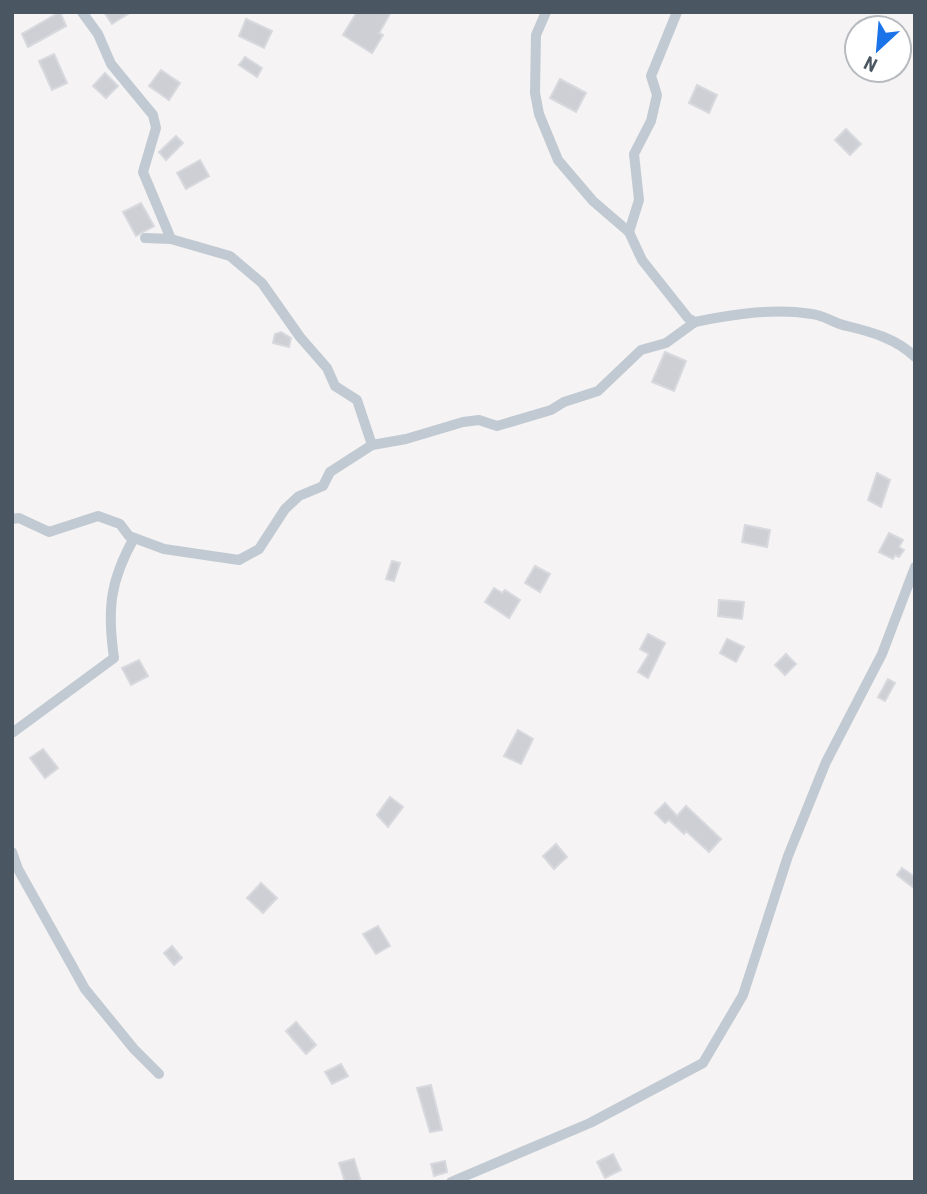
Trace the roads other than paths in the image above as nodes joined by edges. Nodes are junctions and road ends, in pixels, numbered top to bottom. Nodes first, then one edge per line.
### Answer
1 (82, 12) edge
2 (545, 12) edge
3 (677, 12) edge
4 (629, 232) junction
5 (145, 238) dead end
6 (171, 239) junction
7 (695, 322) junction
8 (915, 357) edge
9 (372, 445) junction
10 (12, 519) edge
11 (134, 538) junction
12 (915, 567) edge
13 (12, 733) edge
14 (12, 852) edge
15 (159, 1074) dead end
16 (451, 1182) edge

1 - 6 street
2 - 4 street
3 - 4 street
4 - 7 street
5 - 6 street
6 - 9 street
7 - 8 street
7 - 9 street
9 - 11 street
10 - 11 street
11 - 13 street
12 - 16 street
14 - 15 street

